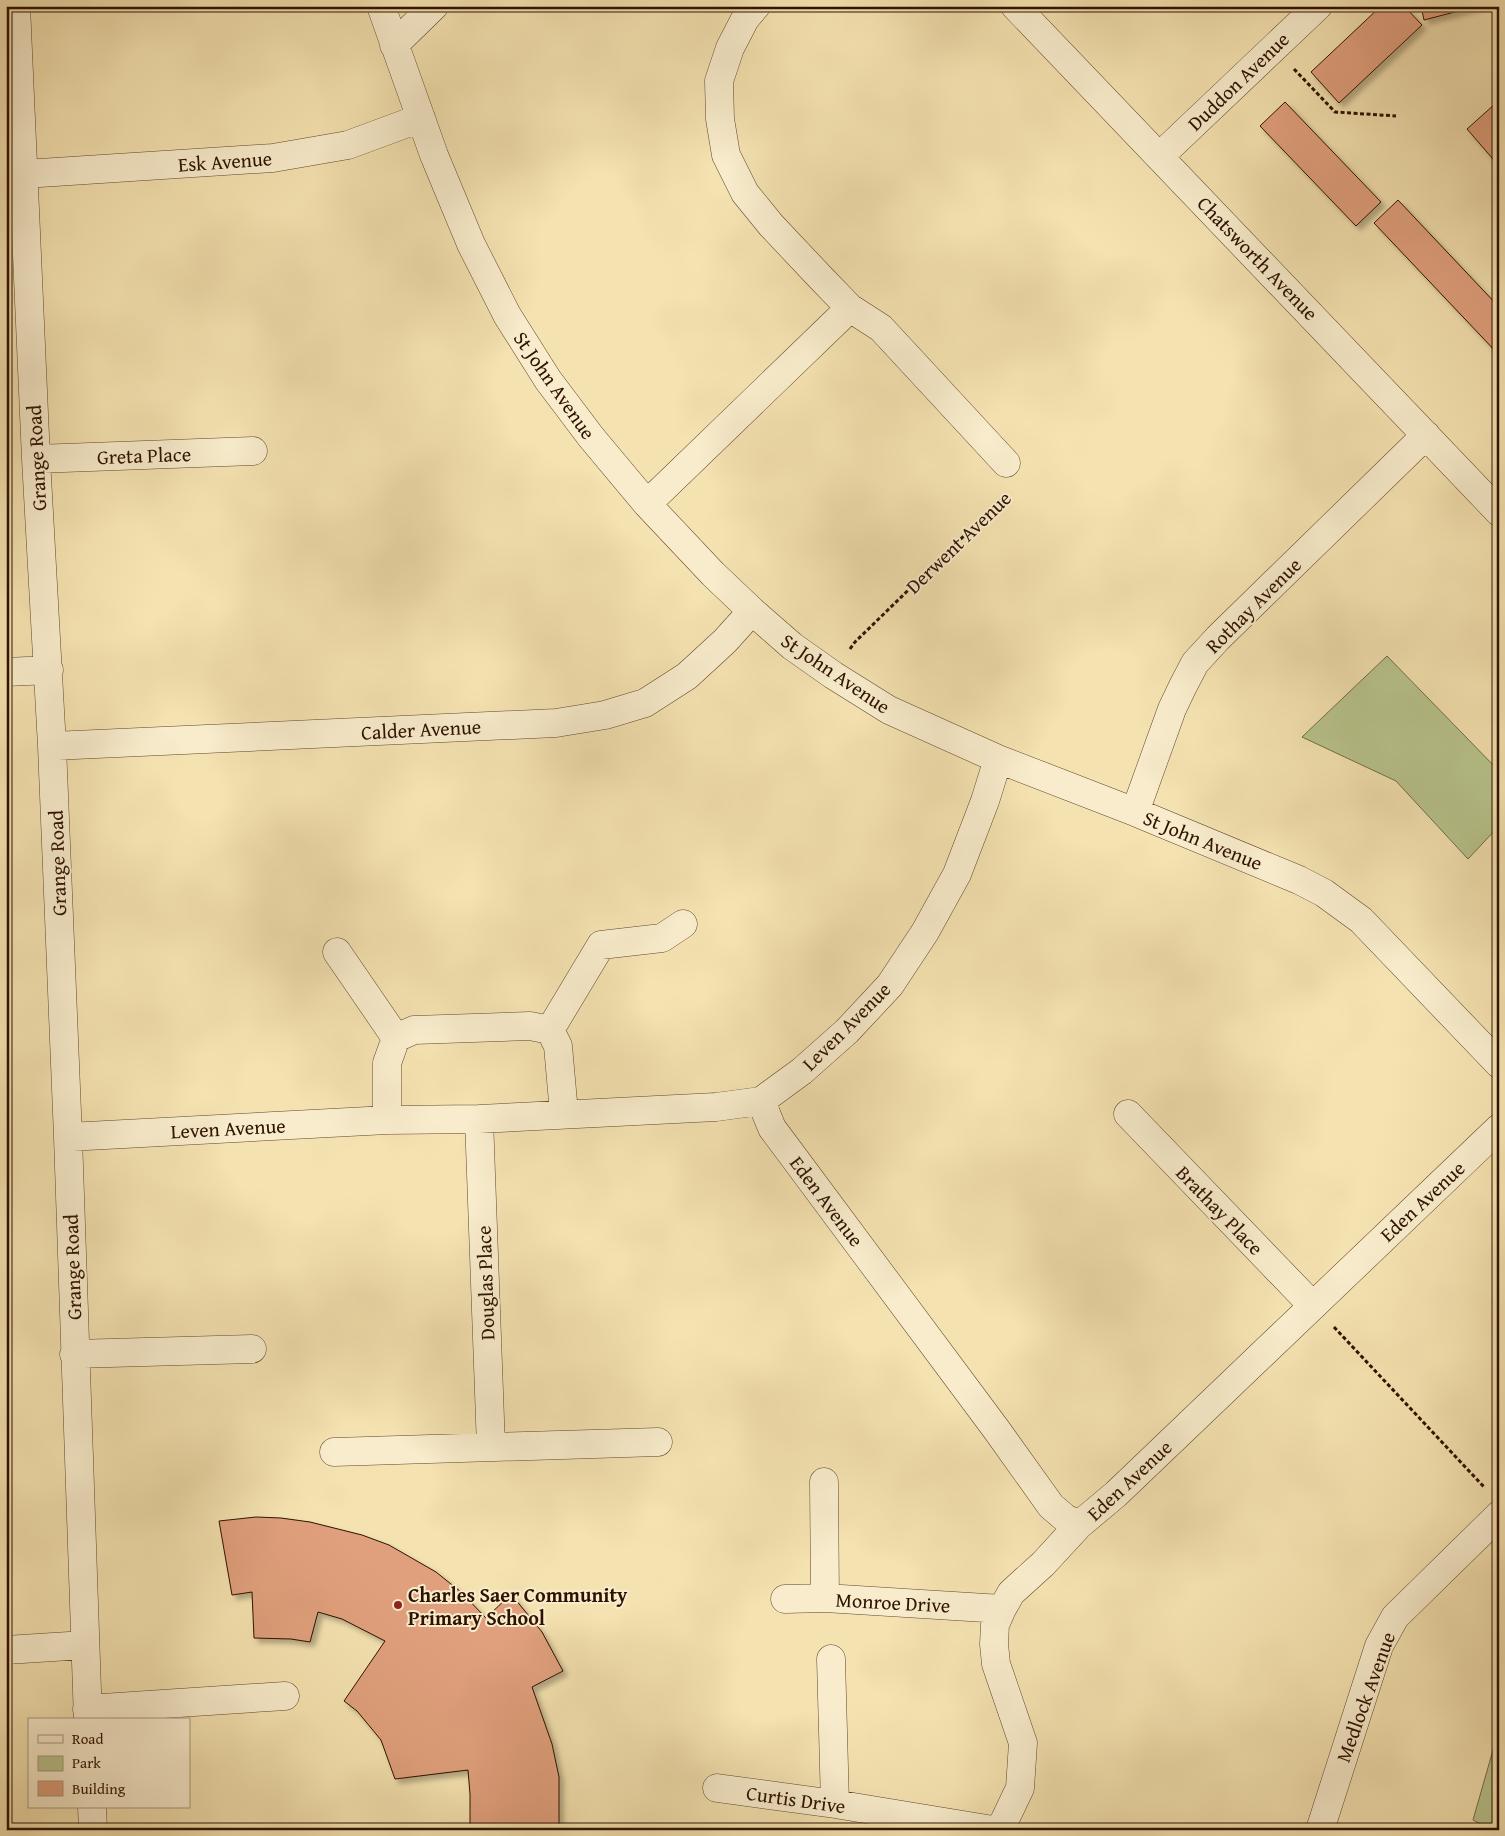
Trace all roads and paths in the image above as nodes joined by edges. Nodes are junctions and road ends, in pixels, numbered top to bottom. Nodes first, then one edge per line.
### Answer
1 (16, 6) edge
2 (381, 6) edge
3 (434, 6) edge
4 (756, 6) edge
5 (1015, 6) edge
6 (1318, 6) edge
7 (394, 45) junction
8 (1273, 47) junction
9 (1396, 116) dead end
10 (421, 118) junction
11 (1160, 156) junction
12 (24, 174) junction
13 (850, 308) junction
14 (1426, 435) junction
15 (253, 451) dead end
16 (36, 459) junction
17 (1006, 463) joint
18 (647, 504) junction
19 (1499, 512) edge
20 (752, 611) junction
21 (49, 670) junction
22 (6, 672) edge
23 (832, 675) junction
24 (52, 746) junction
25 (998, 759) junction
26 (1135, 812) junction
27 (683, 924) dead end
28 (337, 952) dead end
29 (550, 1030) junction
30 (396, 1038) junction
31 (1499, 1064) edge
32 (761, 1101) junction
33 (564, 1113) junction
34 (1128, 1114) dead end
35 (479, 1118) junction
36 (387, 1120) junction
37 (1499, 1128) edge
38 (68, 1137) junction
39 (1312, 1305) junction
40 (252, 1349) dead end
41 (74, 1354) junction
42 (658, 1442) dead end
43 (491, 1447) junction
44 (334, 1452) dead end
45 (824, 1482) dead end
46 (1487, 1490) dead end
47 (1499, 1515) edge
48 (1079, 1525) junction
49 (825, 1598) junction
50 (785, 1599) dead end
51 (1002, 1609) junction
52 (85, 1645) junction
53 (6, 1650) edge
54 (831, 1659) dead end
55 (285, 1696) dead end
56 (87, 1714) edge
57 (717, 1788) dead end
58 (835, 1804) junction
59 (92, 1808) edge
60 (93, 1830) edge
61 (993, 1830) edge
62 (1000, 1830) edge
63 (1320, 1830) edge

1 - 12 street, Grange Road
2 - 7 street, St John Avenue
3 - 7 street
4 - 13 street, Derwent Avenue
5 - 11 street, Chatsworth Avenue
6 - 8 street, Duddon Avenue
7 - 10 street, St John Avenue
8 - 9 path
8 - 11 street, Duddon Avenue
10 - 12 street, Esk Avenue
10 - 18 street, St John Avenue
11 - 14 street, Chatsworth Avenue
12 - 16 street, Grange Road
13 - 17 street, Derwent Avenue
13 - 18 street
14 - 19 street, Chatsworth Avenue
14 - 26 street, Rothay Avenue
15 - 16 street, Greta Place
16 - 21 street, Grange Road
17 - 23 path, Derwent Avenue
18 - 20 street, St John Avenue
20 - 23 street, St John Avenue
20 - 24 street, Calder Avenue
21 - 22 street
21 - 24 street, Grange Road
23 - 25 street, St John Avenue
24 - 38 street, Grange Road
25 - 26 street, St John Avenue
25 - 32 street, Leven Avenue
26 - 31 street, St John Avenue
27 - 29 street
28 - 30 street
29 - 30 street
29 - 33 street
30 - 36 street
32 - 33 street, Leven Avenue
32 - 48 street, Eden Avenue
33 - 35 street, Leven Avenue
34 - 39 street, Brathay Place
35 - 36 street, Leven Avenue
35 - 43 street, Douglas Place
36 - 38 street, Leven Avenue
37 - 39 street, Eden Avenue
38 - 41 street, Grange Road
39 - 46 path
39 - 48 street, Eden Avenue
40 - 41 street
41 - 52 street, Grange Road
42 - 43 street
43 - 44 street
45 - 49 street
47 - 63 street, Medlock Avenue
48 - 51 street
49 - 50 street, Monroe Drive
49 - 51 street, Monroe Drive
51 - 62 street
52 - 53 street
52 - 56 street, Grange Road
54 - 58 street
55 - 56 street
57 - 58 street, Curtis Drive
58 - 61 street, Curtis Drive
59 - 60 street

